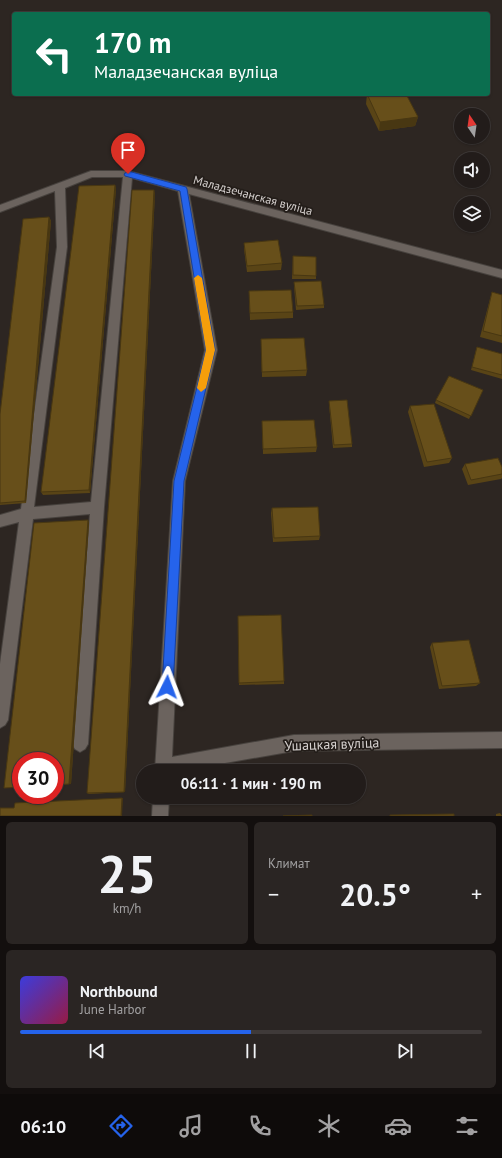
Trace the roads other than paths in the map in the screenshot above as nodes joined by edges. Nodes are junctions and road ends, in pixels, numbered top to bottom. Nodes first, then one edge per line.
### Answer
1 (128, 174) junction
2 (60, 185) junction
3 (183, 189) junction
4 (0, 209) edge
5 (502, 274) edge
6 (97, 507) junction
7 (27, 514) junction
8 (0, 521) edge
9 (0, 720) edge
10 (502, 740) edge
11 (80, 744) dead end
12 (163, 764) edge
13 (188, 764) edge
14 (161, 804) edge
15 (160, 816) edge

1 - 2 street, Маладзечанская вуліца
1 - 3 street, Маладзечанская вуліца
1 - 6 street
2 - 4 street, Маладзечанская вуліца
2 - 7 street
3 - 5 street, Маладзечанская вуліца
3 - 12 street, Ушацкая вуліца
6 - 7 street
6 - 11 street
7 - 8 street
7 - 9 street
10 - 13 street, Ушацкая вуліца
14 - 15 street

